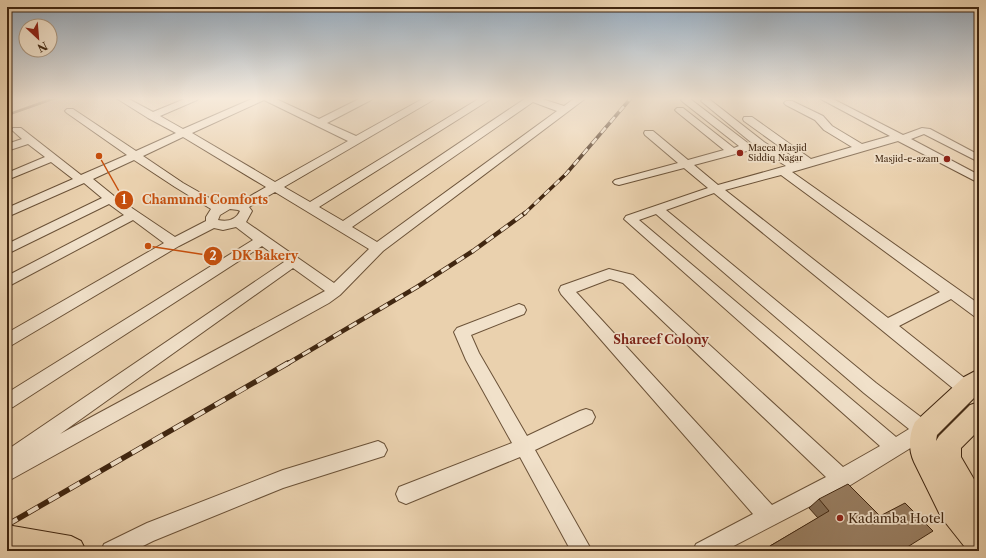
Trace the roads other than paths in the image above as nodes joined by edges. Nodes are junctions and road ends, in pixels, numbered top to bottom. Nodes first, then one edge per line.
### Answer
1 (89, 124) edge
2 (167, 124) edge
3 (197, 124) edge
4 (200, 124) edge
5 (321, 124) edge
6 (384, 124) edge
7 (444, 124) edge
8 (494, 124) edge
9 (546, 124) edge
10 (697, 124) edge
11 (717, 124) edge
12 (735, 124) edge
13 (755, 124) edge
14 (824, 124) edge
15 (874, 124) edge
16 (17, 130) dead end
17 (181, 132) junction
18 (649, 133) dead end
19 (901, 138) junction
20 (29, 140) junction
21 (355, 140) junction
22 (760, 144) junction
23 (746, 147) junction
24 (7, 148) edge
25 (860, 148) junction
26 (730, 151) junction
27 (132, 154) junction
28 (52, 158) junction
29 (979, 158) edge
30 (809, 163) junction
31 (686, 164) junction
32 (789, 169) junction
33 (7, 177) edge
34 (80, 177) junction
35 (978, 179) edge
36 (619, 182) dead end
37 (276, 186) junction
38 (715, 189) junction
39 (110, 199) junction
40 (242, 206) junction
41 (7, 207) edge
42 (311, 207) junction
43 (219, 209) junction
44 (657, 209) junction
45 (7, 213) edge
46 (133, 215) junction
47 (237, 222) junction
48 (213, 223) junction
49 (343, 227) junction
50 (262, 240) junction
51 (174, 243) junction
52 (378, 248) junction
53 (7, 249) edge
54 (293, 262) junction
55 (7, 282) edge
56 (335, 291) junction
57 (952, 292) junction
58 (520, 310) dead end
59 (979, 312) edge
60 (888, 325) junction
61 (7, 341) edge
62 (972, 384) edge
63 (7, 402) edge
64 (979, 413) edge
65 (586, 417) dead end
66 (924, 430) junction
67 (524, 447) junction
68 (894, 447) junction
69 (378, 450) dead end
70 (7, 461) edge
71 (7, 470) edge
72 (842, 479) junction
73 (406, 494) dead end
74 (979, 512) edge
75 (769, 517) junction
76 (7, 540) edge
77 (979, 542) edge
78 (70, 551) edge
79 (111, 551) edge
80 (582, 551) edge
81 (703, 551) edge

1 - 27 street
2 - 17 street
3 - 17 street
4 - 17 street
5 - 21 street
6 - 21 street
7 - 42 street
8 - 49 street
9 - 52 street
10 - 26 street
11 - 23 street
12 - 22 street
13 - 30 street
14 - 25 street
15 - 19 street
16 - 20 street
17 - 27 street
17 - 37 street
18 - 31 street
19 - 25 street
19 - 29 street
19 - 35 street
20 - 24 street
20 - 28 street
21 - 37 street
22 - 23 street
22 - 32 street
23 - 26 street
25 - 30 street
26 - 31 street
27 - 34 street
27 - 43 street
28 - 33 street
28 - 34 street
30 - 32 street
31 - 36 street
31 - 38 street
32 - 38 street
32 - 57 street
34 - 39 street
34 - 41 street
34 - 45 street
37 - 40 street
37 - 42 street
38 - 44 street
38 - 60 street
39 - 46 street
39 - 53 street
40 - 43 street
40 - 47 street
42 - 49 street
43 - 48 street
44 - 66 street
44 - 68 street
46 - 51 street
46 - 55 street
47 - 48 street
47 - 50 street
48 - 51 street
49 - 52 street
50 - 54 street
50 - 63 street
51 - 61 street
52 - 56 street
54 - 56 street
54 - 70 street
56 - 71 street
57 - 59 street
57 - 60 street
58 - 67 street
60 - 62 street
62 - 66 highway
64 - 74 highway
65 - 67 street
66 - 68 street
66 - 77 highway
67 - 73 street
67 - 80 street
68 - 72 street
69 - 79 street
72 - 75 street
72 - 75 street
75 - 81 street
76 - 78 highway

